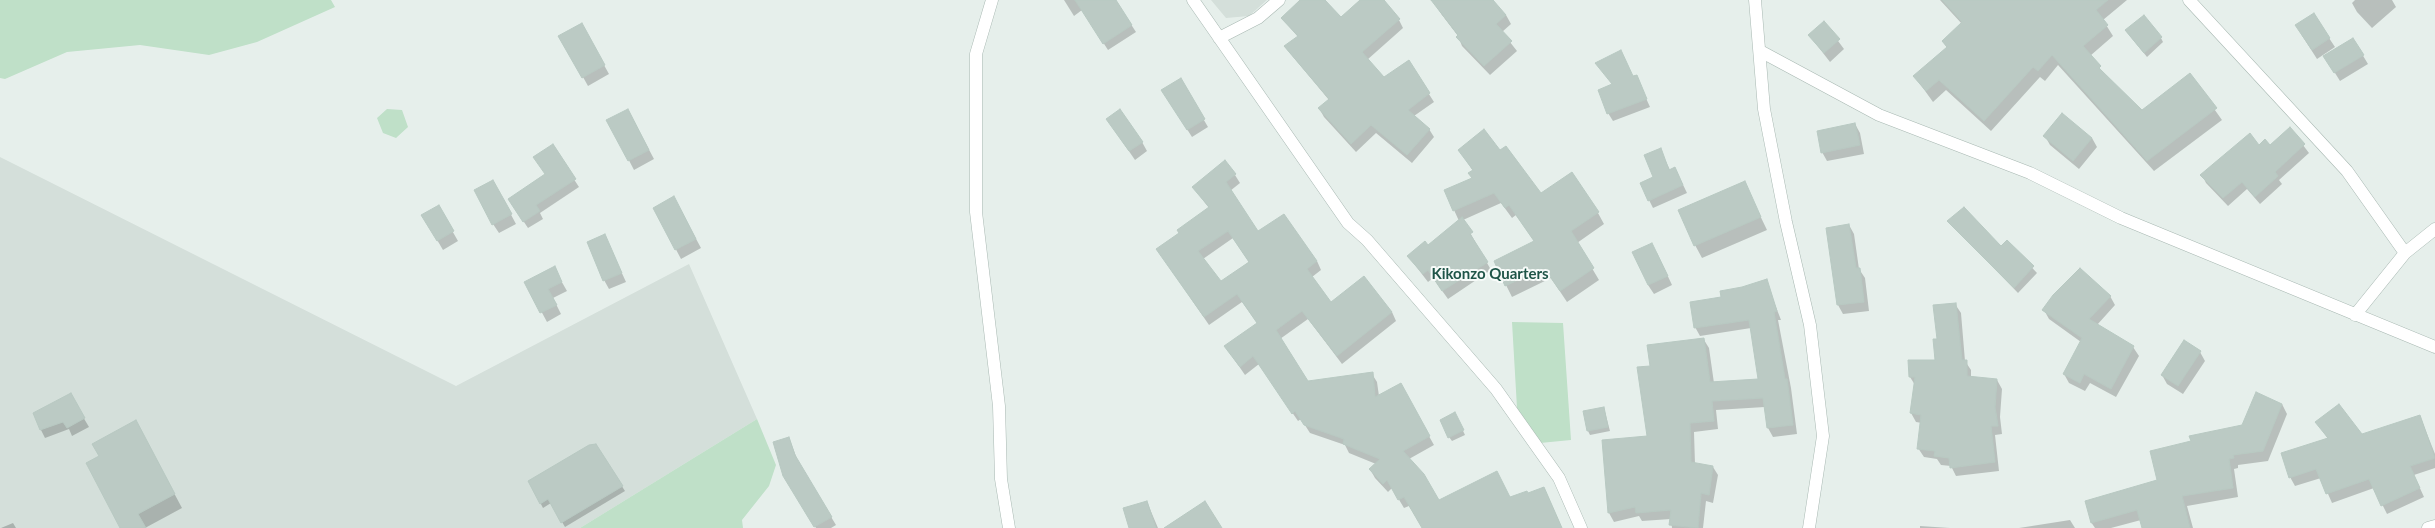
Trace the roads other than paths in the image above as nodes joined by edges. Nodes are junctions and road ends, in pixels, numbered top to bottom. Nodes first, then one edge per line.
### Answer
1 (992, 0) edge
2 (1193, 0) edge
3 (1279, 0) edge
4 (2189, 0) edge
5 (1759, 2) edge
6 (1219, 38) junction
7 (1760, 51) junction
8 (2435, 229) edge
9 (2405, 253) junction
10 (2355, 315) junction
11 (2435, 347) edge
12 (2435, 526) edge
13 (1009, 528) edge
14 (1582, 528) edge
15 (1809, 528) edge
16 (2428, 528) edge

1 - 13 street
2 - 6 street
3 - 6 street
4 - 9 street
5 - 7 street
6 - 14 street
7 - 10 street
7 - 15 street
8 - 9 street
9 - 10 street
10 - 11 street
12 - 16 street

